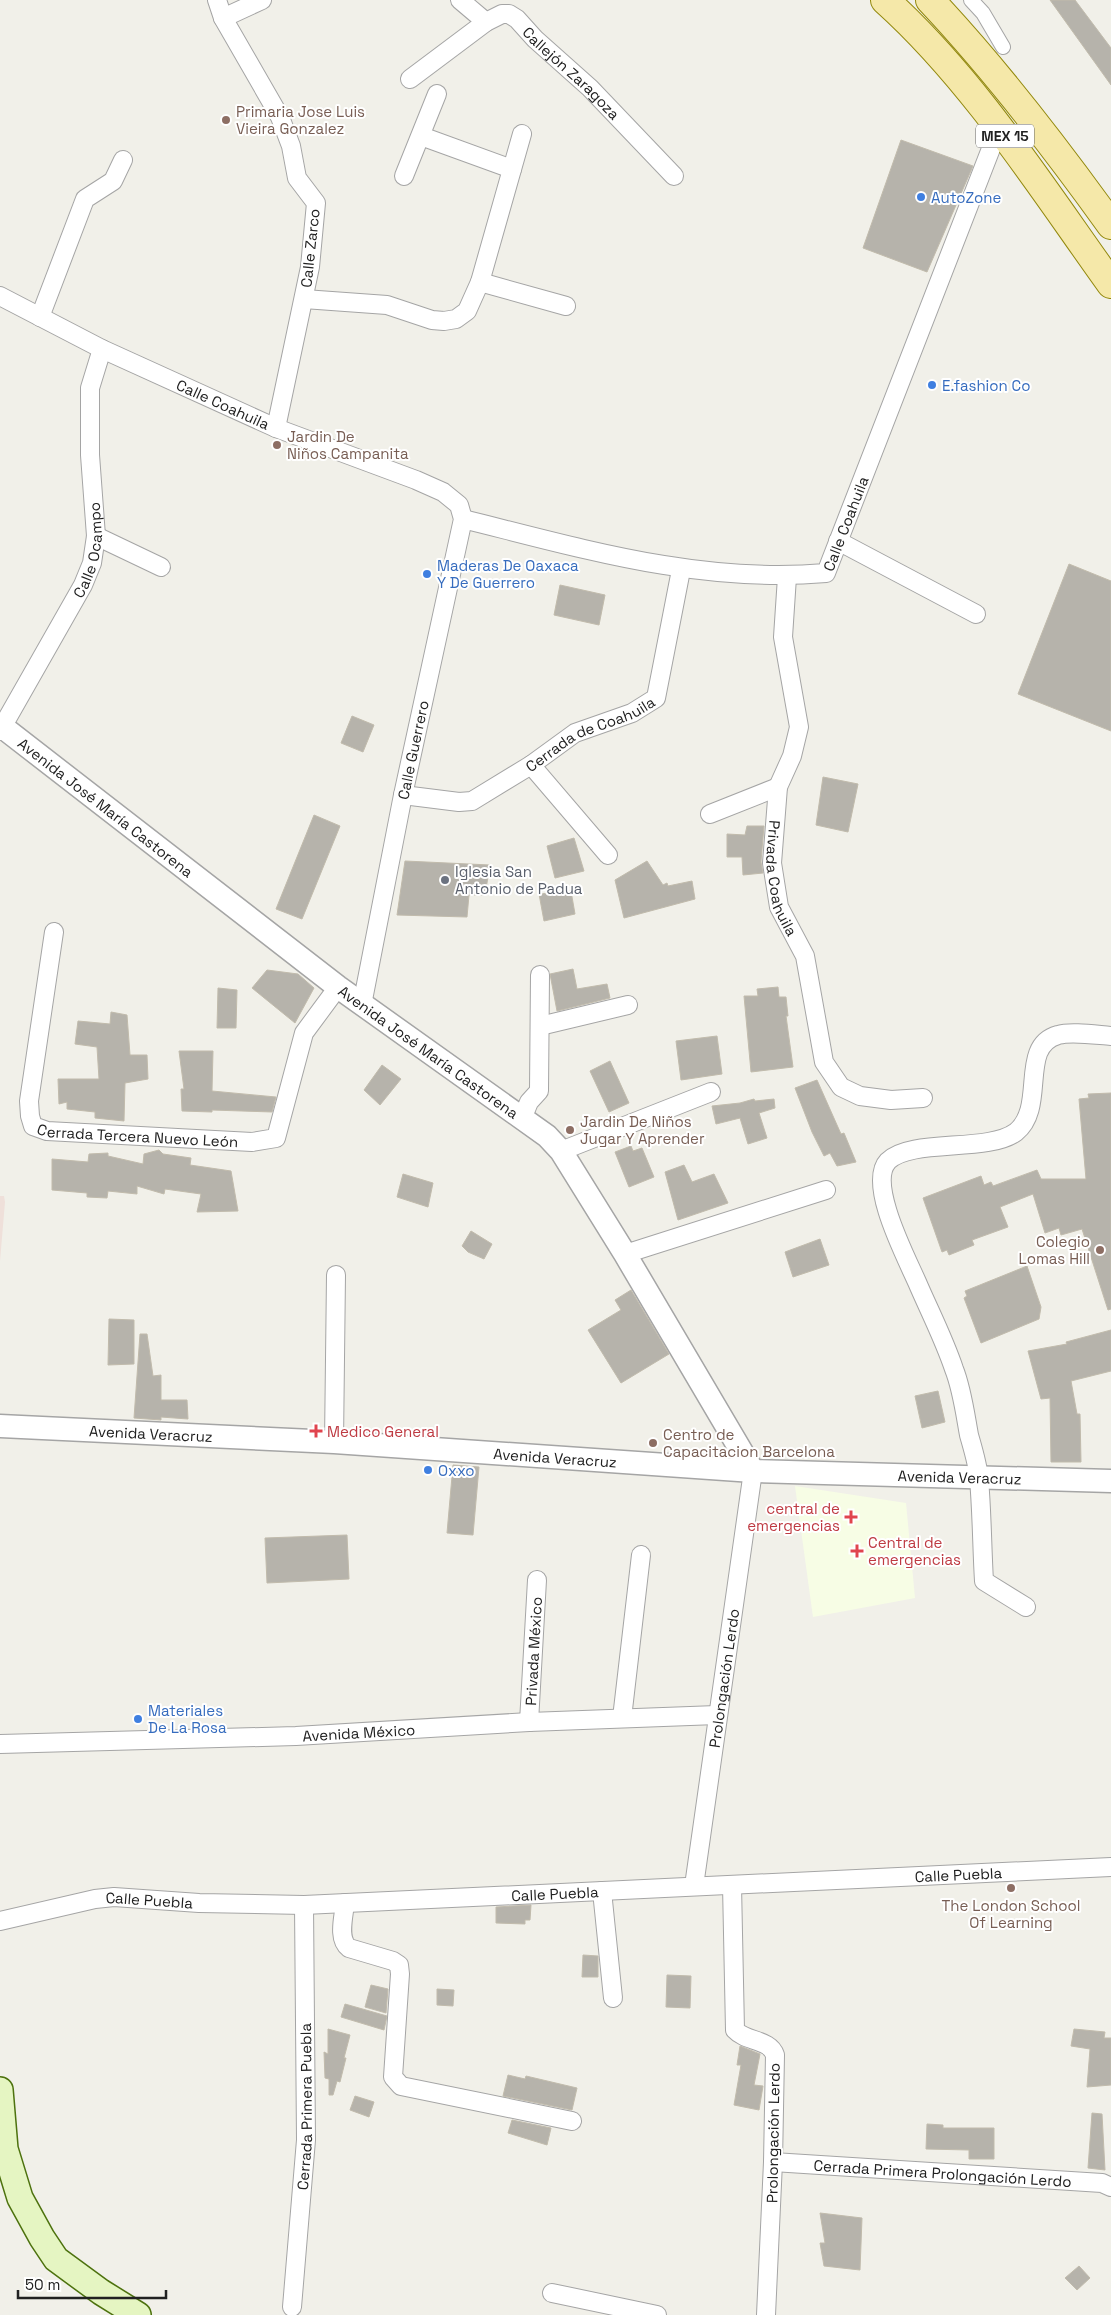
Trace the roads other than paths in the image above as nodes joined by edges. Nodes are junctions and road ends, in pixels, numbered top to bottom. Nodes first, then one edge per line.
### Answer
1 (217, 0) edge
2 (262, 0) edge
3 (460, 0) edge
4 (885, 0) edge
5 (930, 0) edge
6 (971, 0) edge
7 (223, 18) junction
8 (486, 22) junction
9 (1003, 47) dead end
10 (410, 79) dead end
11 (436, 94) dead end
12 (999, 128) junction
13 (522, 134) dead end
14 (421, 136) junction
15 (123, 160) dead end
16 (512, 169) junction
17 (404, 176) dead end
18 (674, 176) dead end
19 (1111, 225) edge
20 (480, 282) junction
21 (1111, 284) edge
22 (0, 296) edge
23 (304, 299) junction
24 (566, 306) dead end
25 (40, 317) junction
26 (102, 349) junction
27 (276, 428) junction
28 (463, 519) junction
29 (96, 536) junction
30 (838, 541) junction
31 (162, 567) dead end
32 (681, 570) junction
33 (787, 577) junction
34 (976, 614) dead end
35 (1, 728) edge
36 (531, 765) junction
37 (778, 787) junction
38 (403, 795) junction
39 (710, 814) dead end
40 (608, 855) dead end
41 (54, 932) dead end
42 (540, 975) dead end
43 (338, 987) junction
44 (362, 1005) junction
45 (628, 1006) dead end
46 (540, 1026) junction
47 (1111, 1036) edge
48 (712, 1092) dead end
49 (923, 1098) dead end
50 (522, 1119) junction
51 (561, 1151) junction
52 (826, 1190) dead end
53 (625, 1254) junction
54 (336, 1274) dead end
55 (0, 1426) edge
56 (334, 1442) junction
57 (753, 1471) junction
58 (979, 1478) junction
59 (1110, 1485) edge
60 (641, 1554) dead end
61 (537, 1580) dead end
62 (1026, 1607) dead end
63 (717, 1715) junction
64 (622, 1718) junction
65 (529, 1722) junction
66 (0, 1744) edge
67 (1111, 1867) edge
68 (732, 1885) junction
69 (694, 1886) junction
70 (602, 1891) junction
71 (345, 1903) junction
72 (304, 1905) junction
73 (0, 1921) edge
74 (613, 1998) dead end
75 (0, 2090) edge
76 (572, 2122) dead end
77 (2, 2149) edge
78 (774, 2162) junction
79 (1111, 2186) edge
80 (552, 2293) dead end
81 (292, 2307) dead end
82 (138, 2315) edge
83 (657, 2315) edge
84 (766, 2315) edge

1 - 7 street, Calle Zarco
2 - 7 street
3 - 8 street
4 - 12 main road, MEX 15
5 - 19 main road, MEX 15
6 - 9 street
7 - 23 street, Calle Zarco
8 - 10 street, Callejón Zaragoza
8 - 18 street, Callejón Zaragoza
11 - 14 street
12 - 21 main road, MEX 15
12 - 30 street, Calle Coahuila
13 - 16 street
14 - 16 street
14 - 17 street
15 - 25 street
16 - 20 street
20 - 23 street
20 - 24 street
22 - 25 street, Calle Coahuila
23 - 27 street, Calle Zarco
25 - 26 street, Calle Coahuila
26 - 27 street, Calle Coahuila
26 - 29 street, Calle Ocampo
27 - 28 street, Calle Coahuila
28 - 32 street, Calle Coahuila
28 - 38 street, Calle Guerrero
29 - 31 street
29 - 35 street, Calle Ocampo
30 - 33 street, Calle Coahuila
30 - 34 street
32 - 33 street, Calle Coahuila
32 - 36 street, Cerrada de Coahuila
33 - 37 street, Privada Coahuila
35 - 43 street, Avenida José María Castorena
36 - 38 street, Cerrada de Coahuila
36 - 40 street
37 - 39 street
37 - 49 street, Privada Coahuila
38 - 44 street, Calle Guerrero
41 - 43 street, Cerrada Tercera Nuevo León
42 - 46 street
43 - 44 street, Avenida José María Castorena
44 - 50 street, Avenida José María Castorena
45 - 46 street
46 - 50 street
47 - 58 street
48 - 51 street
50 - 51 street, Avenida José María Castorena
51 - 53 street, Avenida José María Castorena
52 - 53 street
53 - 57 street, Avenida José María Castorena
54 - 56 street
55 - 56 street, Avenida Veracruz
56 - 57 street, Avenida Veracruz
57 - 58 street, Avenida Veracruz
57 - 63 street, Prolongación Lerdo
58 - 59 street, Avenida Veracruz
58 - 62 street
60 - 64 street
61 - 65 street, Privada México
63 - 64 street, Avenida México
63 - 69 street, Prolongación Lerdo
64 - 65 street, Avenida México
65 - 66 street, Avenida México
67 - 68 street, Calle Puebla
68 - 69 street, Calle Puebla
68 - 78 street, Prolongación Lerdo
69 - 70 street, Calle Puebla
70 - 71 street, Calle Puebla
70 - 74 street
71 - 72 street, Calle Puebla
71 - 76 street
72 - 73 street, Calle Puebla
72 - 81 street, Cerrada Primera Puebla
75 - 77 main road
77 - 82 main road
78 - 79 street, Cerrada Primera Prolongación Lerdo
78 - 84 street, Prolongación Lerdo
80 - 83 street

